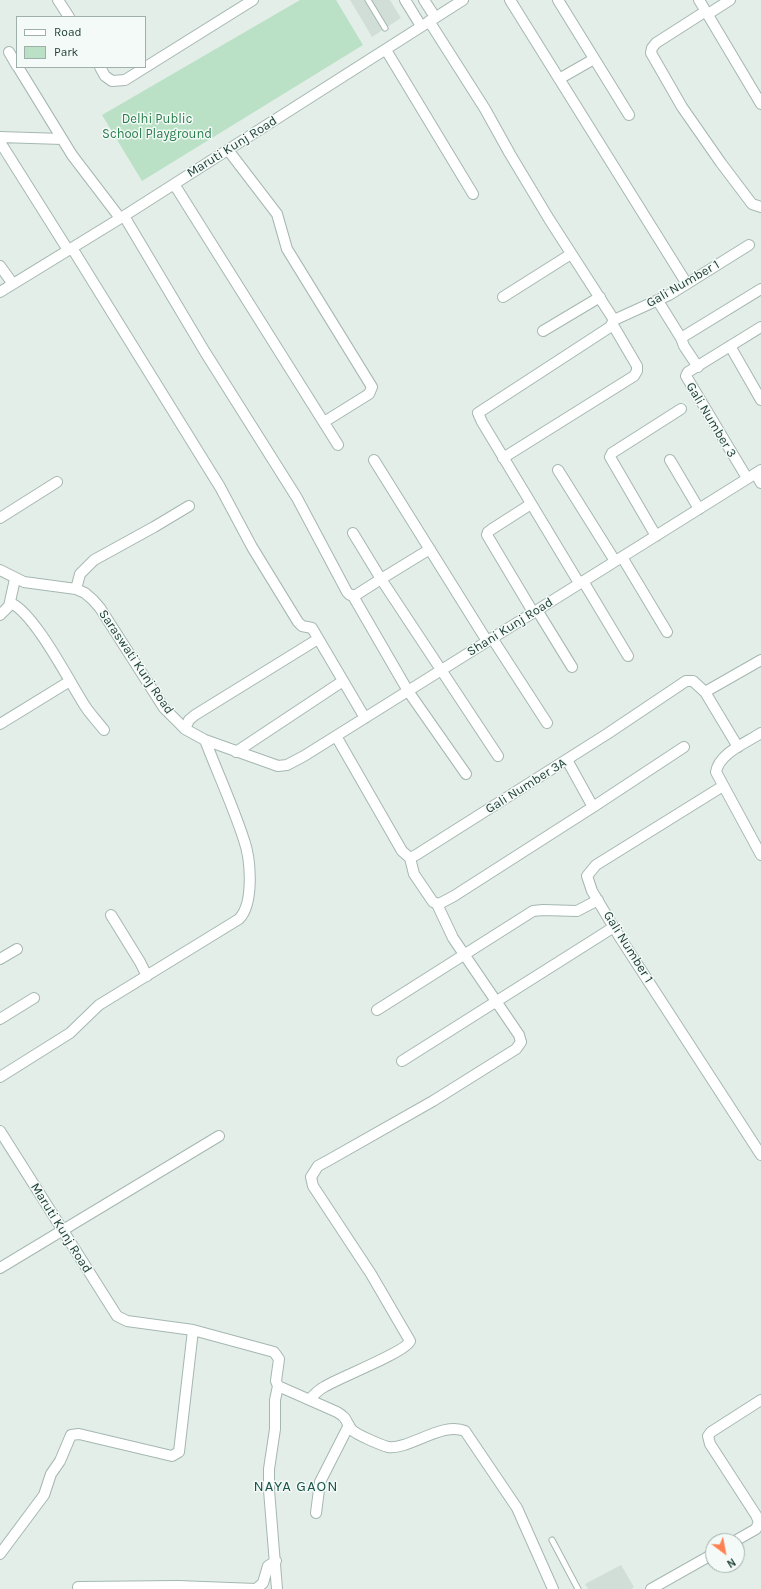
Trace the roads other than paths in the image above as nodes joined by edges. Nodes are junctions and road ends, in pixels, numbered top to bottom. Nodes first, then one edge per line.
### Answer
1 (58, 0) edge
2 (254, 0) edge
3 (368, 0) edge
4 (405, 0) edge
5 (424, 0) edge
6 (463, 0) edge
7 (510, 0) edge
8 (558, 0) edge
9 (699, 0) edge
10 (730, 0) edge
11 (707, 12) junction
12 (68, 16) edge
13 (428, 22) junction
14 (385, 28) dead end
15 (386, 50) junction
16 (9, 52) dead end
17 (594, 59) junction
18 (16, 64) edge
19 (146, 66) edge
20 (18, 68) edge
21 (101, 68) edge
22 (144, 68) edge
23 (559, 79) junction
24 (761, 104) edge
25 (629, 115) dead end
26 (0, 137) edge
27 (62, 138) junction
28 (0, 142) edge
29 (228, 150) junction
30 (174, 184) junction
31 (473, 194) dead end
32 (761, 207) edge
33 (122, 217) junction
34 (749, 245) dead end
35 (70, 249) junction
36 (571, 254) junction
37 (0, 266) edge
38 (13, 284) junction
39 (687, 284) junction
40 (761, 289) edge
41 (0, 292) edge
42 (503, 297) dead end
43 (600, 297) junction
44 (658, 301) junction
45 (613, 323) junction
46 (761, 327) edge
47 (543, 331) dead end
48 (681, 338) junction
49 (730, 346) junction
50 (698, 367) junction
51 (761, 400) edge
52 (680, 409) dead end
53 (324, 422) junction
54 (338, 445) dead end
55 (503, 458) junction
56 (374, 460) dead end
57 (670, 460) dead end
58 (558, 470) dead end
59 (755, 474) edge
60 (57, 482) dead end
61 (761, 483) edge
62 (531, 504) junction
63 (189, 506) dead end
64 (699, 509) junction
65 (0, 518) edge
66 (353, 533) dead end
67 (656, 536) junction
68 (430, 549) junction
69 (618, 559) junction
70 (0, 570) edge
71 (15, 579) junction
72 (381, 580) junction
73 (581, 582) junction
74 (76, 589) junction
75 (353, 596) junction
76 (11, 603) junction
77 (535, 611) junction
78 (0, 615) edge
79 (667, 632) dead end
80 (318, 639) junction
81 (490, 640) junction
82 (628, 656) dead end
83 (761, 660) edge
84 (572, 667) dead end
85 (440, 671) junction
86 (70, 680) junction
87 (343, 681) junction
88 (408, 691) junction
89 (705, 692) junction
90 (365, 718) junction
91 (547, 723) dead end
92 (0, 724) edge
93 (185, 729) junction
94 (104, 730) dead end
95 (761, 733) edge
96 (336, 736) junction
97 (205, 740) junction
98 (684, 747) dead end
99 (738, 747) junction
100 (236, 752) junction
101 (498, 756) dead end
102 (567, 760) junction
103 (270, 765) joint
104 (466, 774) dead end
105 (722, 786) junction
106 (593, 807) junction
107 (761, 855) edge
108 (410, 858) junction
109 (598, 900) junction
110 (436, 904) junction
111 (111, 915) dead end
112 (614, 927) junction
113 (17, 949) dead end
114 (465, 956) junction
115 (0, 959) edge
116 (147, 976) junction
117 (34, 998) dead end
118 (496, 1002) junction
119 (377, 1010) dead end
120 (0, 1019) edge
121 (402, 1060) dead end
122 (0, 1076) edge
123 (0, 1131) edge
124 (219, 1136) dead end
125 (761, 1155) edge
126 (63, 1230) junction
127 (0, 1268) edge
128 (193, 1330) junction
129 (278, 1386) junction
130 (310, 1399) junction
131 (761, 1400) edge
132 (349, 1425) junction
133 (316, 1513) dead end
134 (745, 1535) edge
135 (552, 1540) dead end
136 (0, 1554) edge
137 (705, 1559) edge
138 (276, 1561) junction
139 (78, 1587) dead end
140 (187, 1588) edge
141 (277, 1589) edge
142 (553, 1589) edge
143 (578, 1589) edge
144 (651, 1589) edge

1 - 12 street
2 - 19 street
3 - 14 lane
4 - 13 street
5 - 13 street
6 - 13 street, Maruti Kunj Road
7 - 23 street
8 - 17 street
9 - 11 street
10 - 11 street
11 - 24 street
11 - 32 street
13 - 15 street, Maruti Kunj Road
13 - 36 street
15 - 29 street, Maruti Kunj Road
15 - 31 street
16 - 18 street
17 - 23 street
17 - 25 street
20 - 27 street
21 - 22 street
23 - 39 street
26 - 27 street
27 - 33 street
28 - 35 street
29 - 30 street, Maruti Kunj Road
29 - 53 street
30 - 33 street, Maruti Kunj Road
30 - 53 street
33 - 35 street, Maruti Kunj Road
33 - 75 street
34 - 39 street, Gali Number 1
35 - 38 street, Maruti Kunj Road
35 - 80 street
36 - 42 street
36 - 43 street
37 - 38 street
38 - 41 street, Maruti Kunj Road
39 - 44 street, Gali Number 1
40 - 48 street
43 - 45 street
43 - 47 street
44 - 45 street, Gali Number 1
44 - 48 street
45 - 55 street, Gali Number 1
45 - 55 street
46 - 49 street, Gali Number 3
48 - 50 street
49 - 50 street, Gali Number 3
49 - 51 street
50 - 59 street, Gali Number 3
52 - 67 street
53 - 54 street
55 - 62 street
56 - 68 street
57 - 64 street
58 - 69 street
59 - 61 street, Gali Number 3
59 - 64 street, Shani Kunj Road
60 - 65 street
62 - 73 street
62 - 77 street
63 - 74 street
64 - 67 street, Shani Kunj Road
66 - 72 street
67 - 69 street, Shani Kunj Road
68 - 72 street
68 - 81 street
69 - 73 street, Shani Kunj Road
69 - 79 street
70 - 71 street, Saraswati Kunj Road
71 - 74 street, Saraswati Kunj Road
71 - 76 street
72 - 75 street
72 - 85 street
73 - 77 street, Shani Kunj Road
73 - 82 street
74 - 93 street, Saraswati Kunj Road
75 - 88 street
76 - 78 street
76 - 86 street
77 - 81 street, Shani Kunj Road
77 - 84 street
80 - 87 street
80 - 93 street
81 - 85 street, Shani Kunj Road
81 - 91 street
83 - 89 street
85 - 88 street, Shani Kunj Road
85 - 101 street
86 - 92 street
86 - 94 street
87 - 90 street
87 - 100 street
88 - 90 street, Shani Kunj Road
88 - 104 street
89 - 99 street, Gali Number 3A
89 - 102 street, Gali Number 3A
90 - 96 street, Shani Kunj Road
93 - 97 street, Saraswati Kunj Road
95 - 99 street
96 - 103 street, Shani Kunj Road
96 - 108 street
97 - 100 street, Saraswati Kunj Road
97 - 116 street
98 - 106 street
99 - 105 street
100 - 103 street, Saraswati Kunj Road
102 - 106 street
102 - 108 street, Gali Number 3A
105 - 107 street
105 - 109 street, Gali Number 1
106 - 110 street
108 - 110 street
109 - 112 street, Gali Number 1
109 - 114 street
110 - 114 street
111 - 116 street
112 - 118 street
112 - 125 street, Gali Number 1
113 - 115 street
114 - 118 street
114 - 119 street
116 - 122 street
117 - 120 street
118 - 121 street
118 - 130 street
123 - 126 street, Maruti Kunj Road
124 - 126 street
126 - 127 street
126 - 128 street, Maruti Kunj Road
128 - 129 street
128 - 136 street
129 - 130 street
129 - 138 street
130 - 132 street
131 - 134 street
132 - 133 street
132 - 142 street
135 - 143 lane
137 - 144 street
138 - 140 street
138 - 141 street
139 - 140 street

